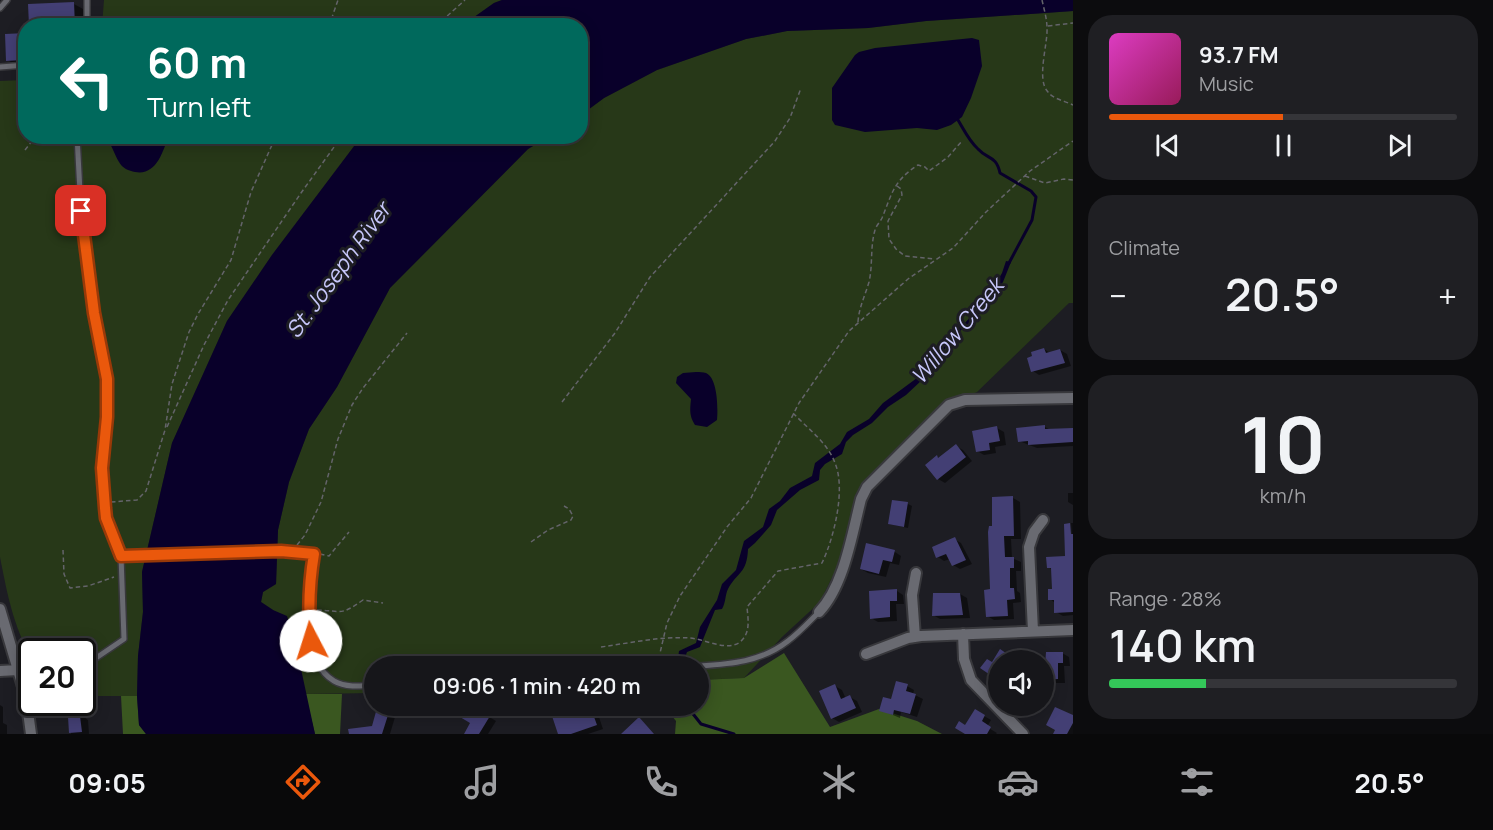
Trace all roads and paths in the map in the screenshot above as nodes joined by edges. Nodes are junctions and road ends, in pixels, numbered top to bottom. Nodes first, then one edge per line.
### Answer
1 (7, 0) edge
2 (87, 0) edge
3 (339, 0) edge
4 (465, 0) edge
5 (1042, 0) edge
6 (0, 8) edge
7 (87, 18) edge
8 (332, 18) edge
9 (445, 18) edge
10 (1073, 23) edge
11 (1047, 24) junction
12 (18, 66) edge
13 (0, 67) edge
14 (801, 88) dead end
15 (1073, 105) edge
16 (962, 141) dead end
17 (1073, 141) edge
18 (30, 144) edge
19 (78, 144) edge
20 (272, 144) edge
21 (336, 144) edge
22 (25, 150) dead end
23 (1023, 176) junction
24 (1073, 180) edge
25 (896, 185) junction
26 (936, 259) junction
27 (858, 323) junction
28 (407, 333) dead end
29 (1073, 398) edge
30 (562, 402) dead end
31 (793, 413) junction
32 (165, 430) junction
33 (104, 503) junction
34 (564, 506) dead end
35 (1043, 520) dead end
36 (349, 532) dead end
37 (531, 542) dead end
38 (63, 550) dead end
39 (290, 551) junction
40 (314, 554) junction
41 (121, 556) junction
42 (916, 573) dead end
43 (121, 575) junction
44 (383, 603) dead end
45 (0, 609) edge
46 (309, 610) junction
47 (819, 612) joint
48 (1073, 630) edge
49 (1033, 631) junction
50 (963, 634) junction
51 (915, 637) junction
52 (663, 639) junction
53 (601, 647) dead end
54 (866, 654) dead end
55 (659, 656) edge
56 (96, 658) edge
57 (709, 665) edge
58 (17, 668) junction
59 (0, 671) edge
60 (364, 685) edge
61 (31, 734) edge
62 (1023, 734) edge

1 - 6 lane
2 - 7 lane
3 - 8 path
4 - 9 path
5 - 11 path
10 - 11 path
11 - 15 path
12 - 13 lane
14 - 30 path
16 - 25 path
17 - 23 path
18 - 22 path
19 - 33 lane
20 - 32 path
21 - 32 path
23 - 24 path
23 - 26 path
25 - 26 path
25 - 27 path
26 - 27 path
27 - 31 path
28 - 39 path
29 - 47 street
31 - 52 path
31 - 52 path
32 - 33 path
33 - 41 lane
34 - 37 path
35 - 49 street
36 - 40 path
38 - 43 path
39 - 40 lane
39 - 41 lane
40 - 46 lane
41 - 43 lane
42 - 51 street
43 - 56 lane
44 - 46 path
45 - 58 street
46 - 60 lane
47 - 57 lane
48 - 49 street
49 - 50 street
50 - 51 street
50 - 62 street
51 - 54 street
52 - 53 path
52 - 55 path
58 - 59 street
58 - 61 street

